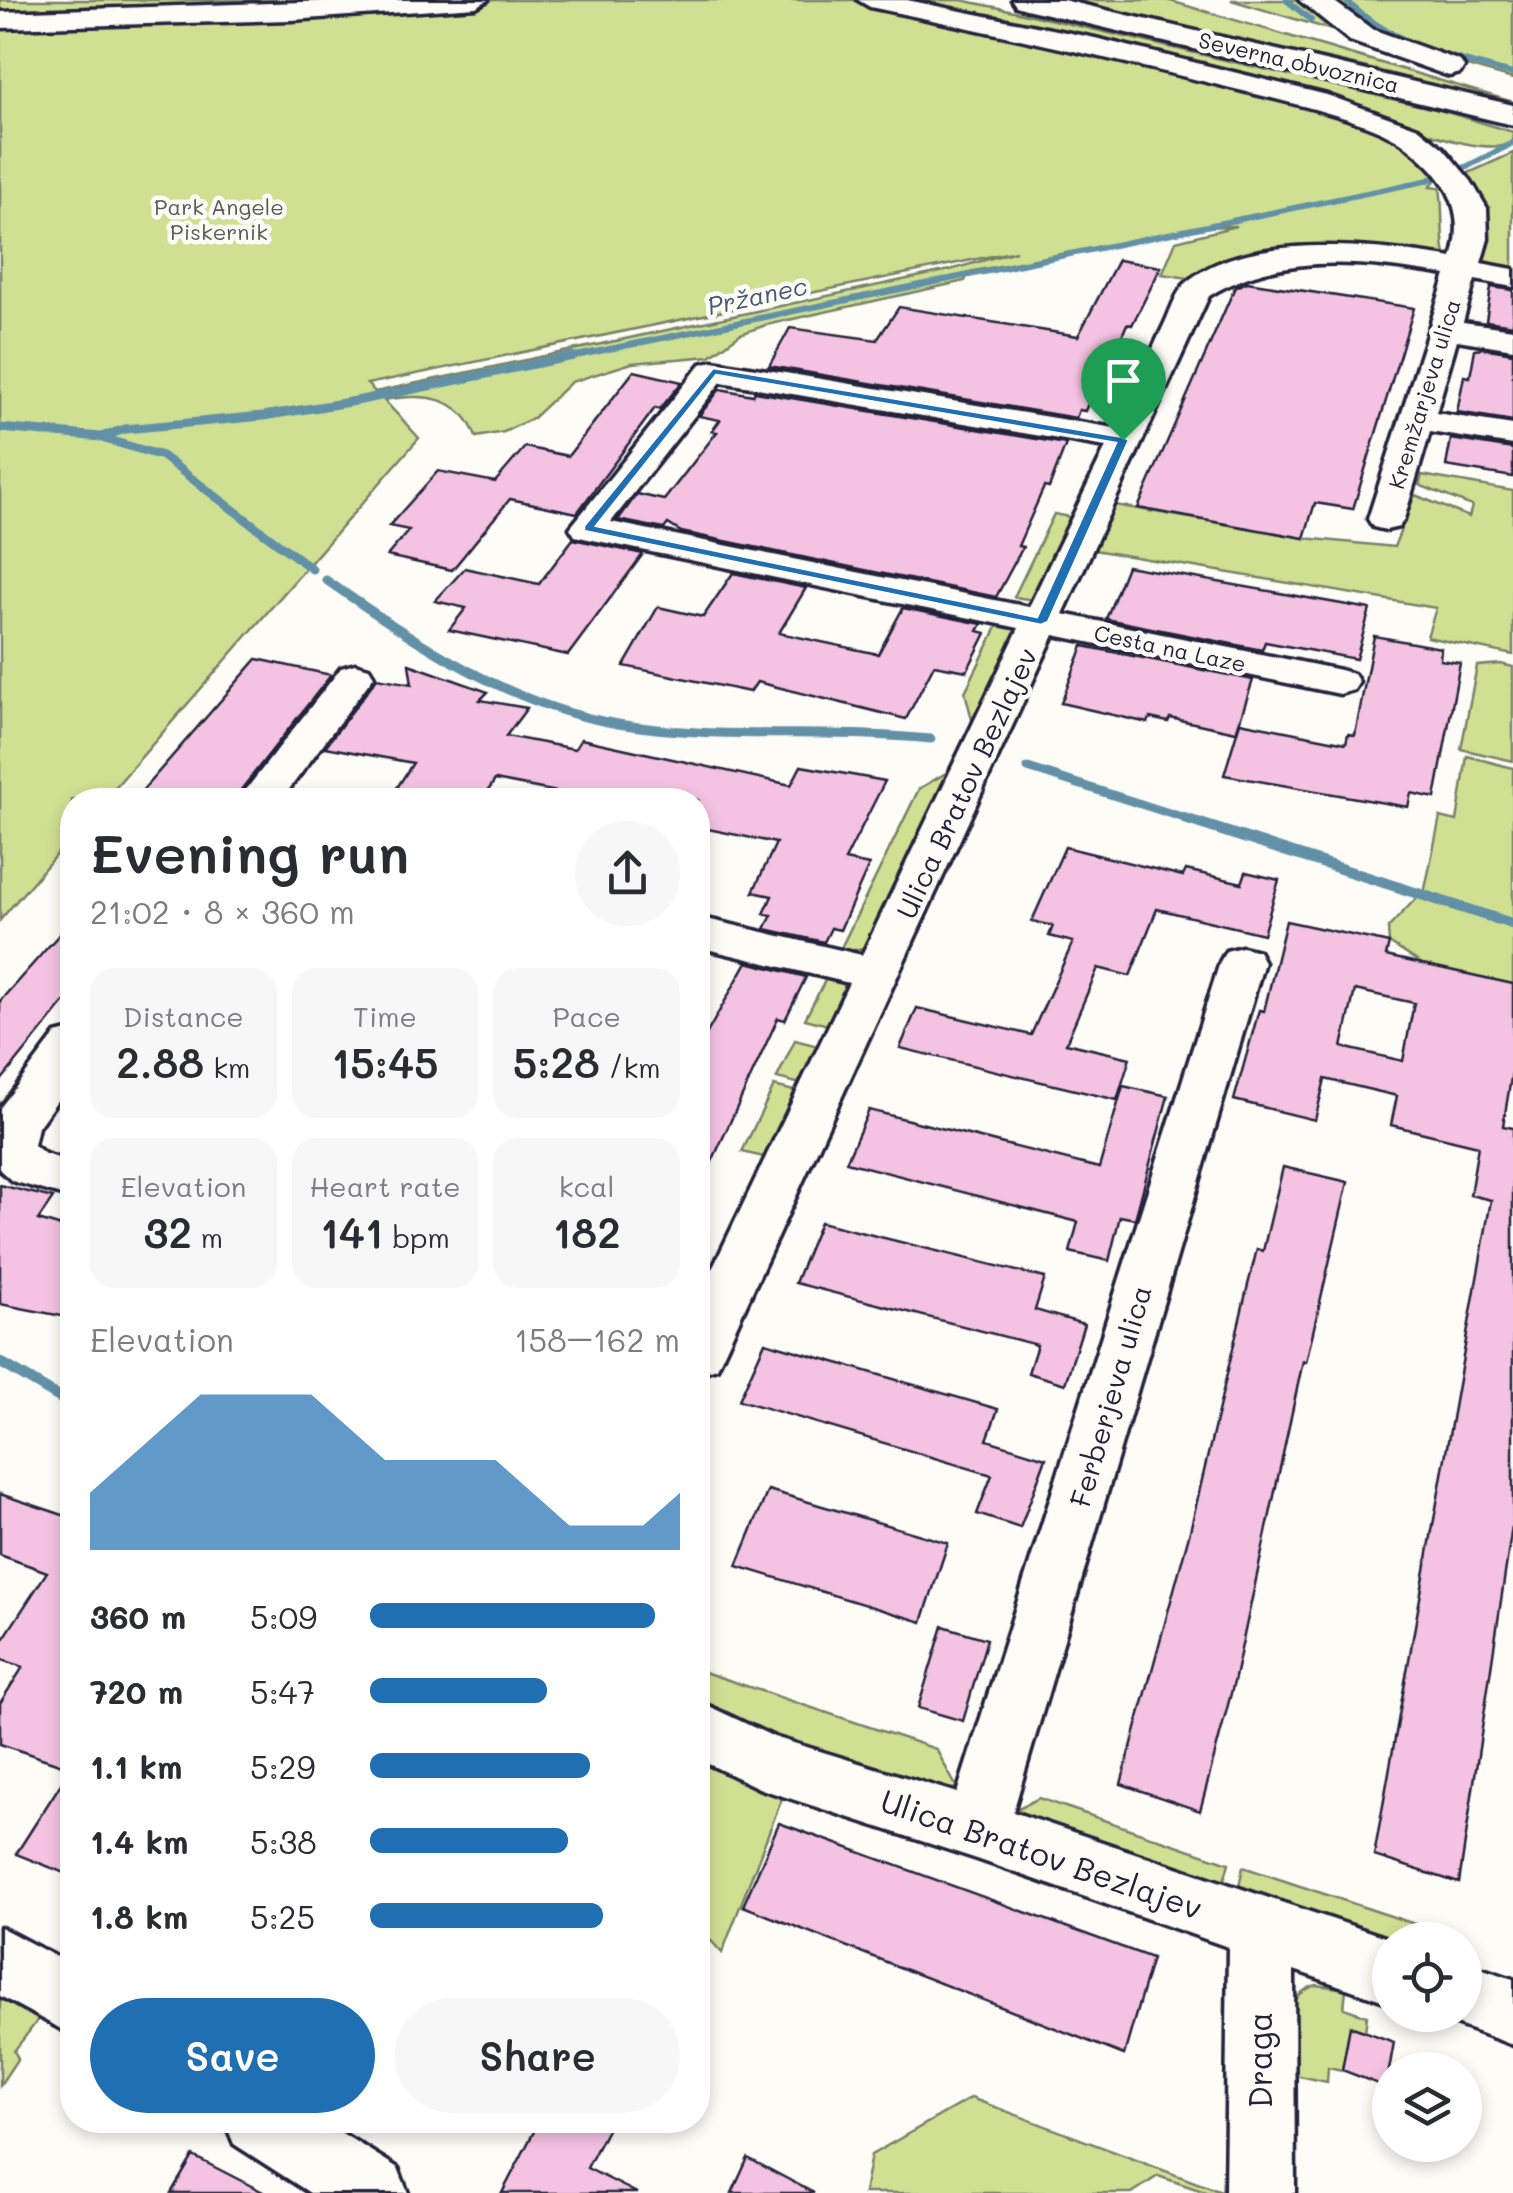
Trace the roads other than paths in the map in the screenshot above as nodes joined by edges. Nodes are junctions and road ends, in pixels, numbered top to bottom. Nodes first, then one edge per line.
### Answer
1 (476, 0) edge
2 (870, 0) edge
3 (1026, 0) edge
4 (1313, 0) edge
5 (0, 20) edge
6 (1316, 51) junction
7 (1513, 92) edge
8 (1513, 115) edge
9 (1513, 127) edge
10 (1462, 269) junction
11 (1513, 278) edge
12 (1444, 329) junction
13 (1513, 339) edge
14 (1416, 420) junction
15 (1513, 435) edge
16 (1123, 440) junction
17 (1386, 519) dead end
18 (1041, 622) junction
19 (356, 676) dead end
20 (1340, 682) dead end
21 (269, 788) edge
22 (710, 935) edge
23 (1242, 962) dead end
24 (876, 974) junction
25 (60, 1062) edge
26 (60, 1177) edge
27 (710, 1327) edge
28 (710, 1735) edge
29 (977, 1829) junction
30 (1261, 1927) junction
31 (0, 1960) edge
32 (1372, 1965) edge
33 (60, 1995) edge
34 (1482, 2002) edge
35 (1513, 2012) edge
36 (278, 2133) edge
37 (373, 2193) edge
38 (1260, 2193) edge

1 - 5 street
2 - 10 street
3 - 6 highway, Severna obvoznica
4 - 7 highway
6 - 7 highway
6 - 8 highway, Severna obvoznica
6 - 9 highway
10 - 11 street, Ulica Bratov Bezlajev
10 - 12 street, Kremžarjeva ulica
10 - 16 street, Ulica Bratov Bezlajev
12 - 13 street
12 - 14 street, Kremžarjeva ulica
14 - 15 street
14 - 17 street, Kremžarjeva ulica
16 - 18 street, Ulica Bratov Bezlajev
16 - 18 street, Cesta na Laze
18 - 20 street, Cesta na Laze
18 - 24 street, Ulica Bratov Bezlajev
19 - 21 street
22 - 24 street
23 - 29 street, Ferberjeva ulica
24 - 27 street, Ulica Bratov Bezlajev
25 - 26 street
28 - 29 street, Ulica Bratov Bezlajev
29 - 30 street, Ulica Bratov Bezlajev
30 - 32 street, Ulica Bratov Bezlajev
30 - 38 street, Draga
31 - 33 street
34 - 35 street
36 - 37 street

